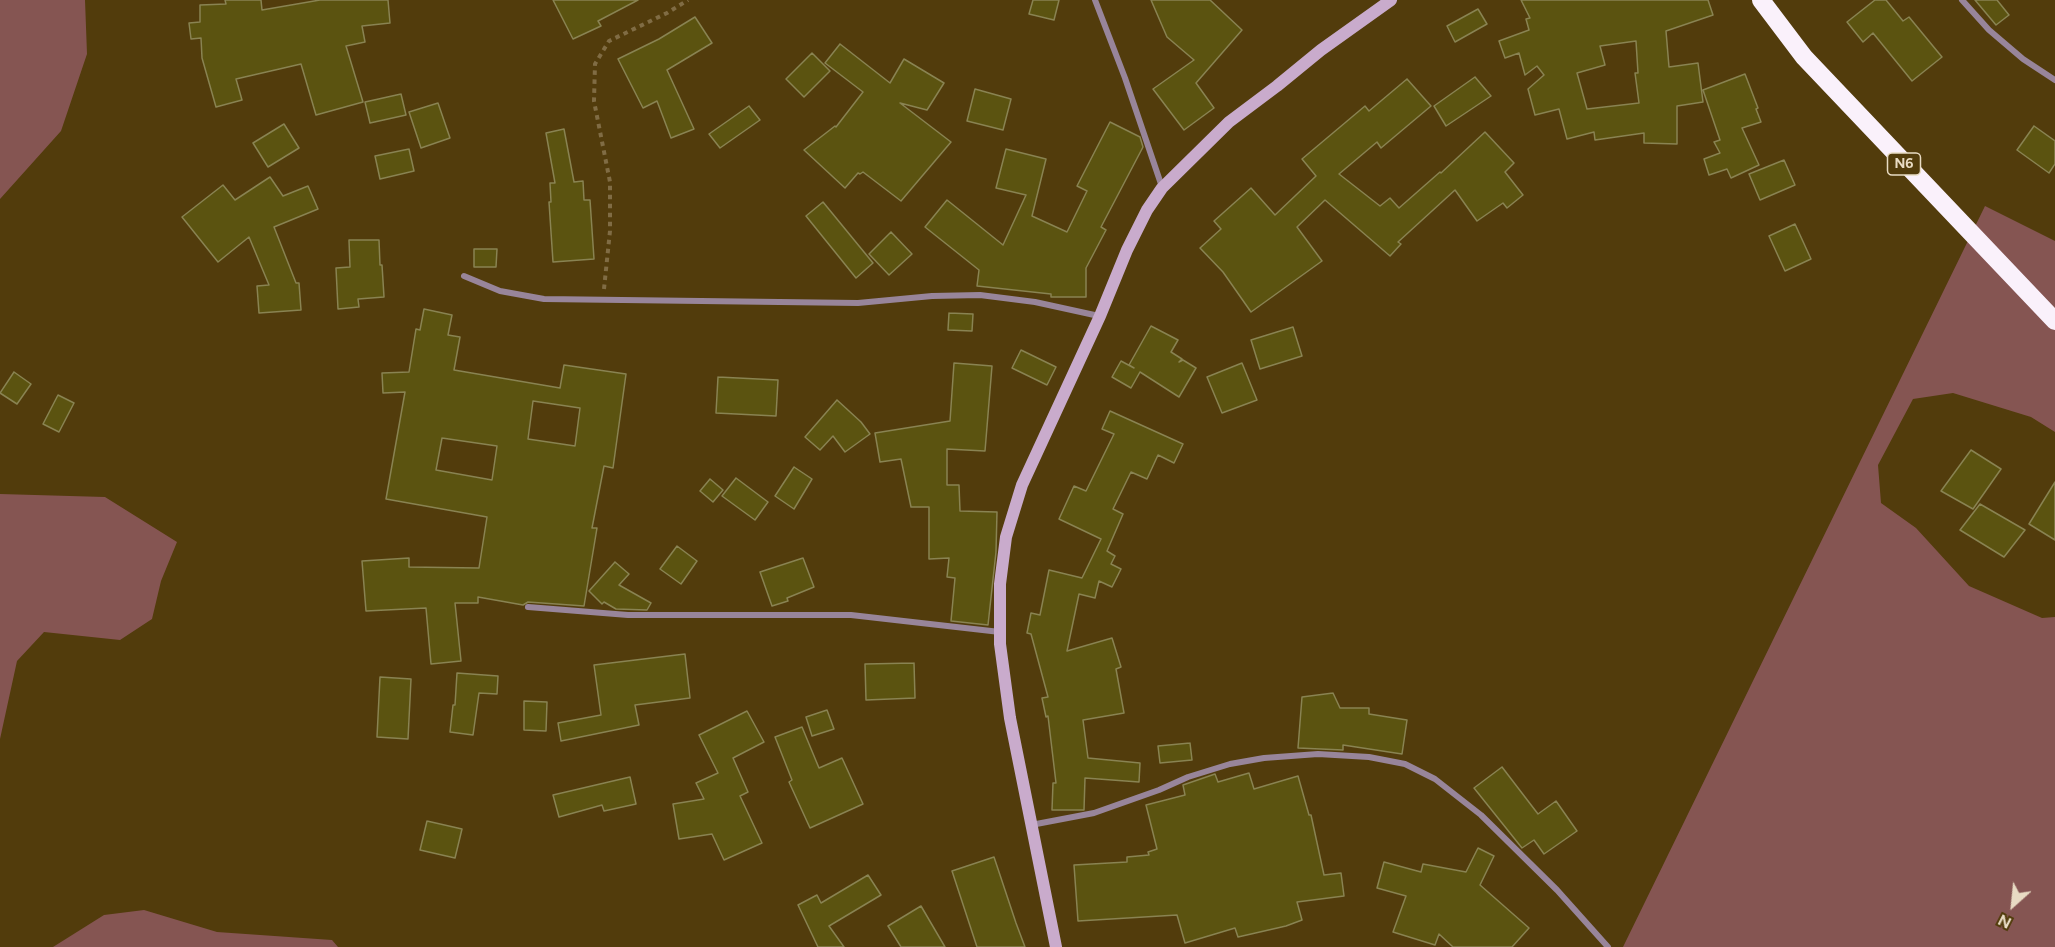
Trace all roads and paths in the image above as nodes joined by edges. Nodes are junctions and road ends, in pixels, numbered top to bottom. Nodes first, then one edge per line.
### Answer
1 (688, 0) edge
2 (1095, 0) edge
3 (1390, 0) edge
4 (1761, 0) edge
5 (1962, 0) edge
6 (2055, 80) edge
7 (1162, 188) junction
8 (464, 276) dead end
9 (596, 301) junction
10 (1100, 316) junction
11 (2055, 321) edge
12 (528, 607) dead end
13 (1000, 632) junction
14 (1031, 825) junction
15 (1056, 947) edge
16 (1608, 947) edge

1 - 9 path
2 - 7 street
3 - 7 street
4 - 11 highway, N6
5 - 6 street
7 - 10 street
8 - 9 street
9 - 10 street
10 - 13 street
12 - 13 street
13 - 14 street
14 - 15 street
14 - 16 street

